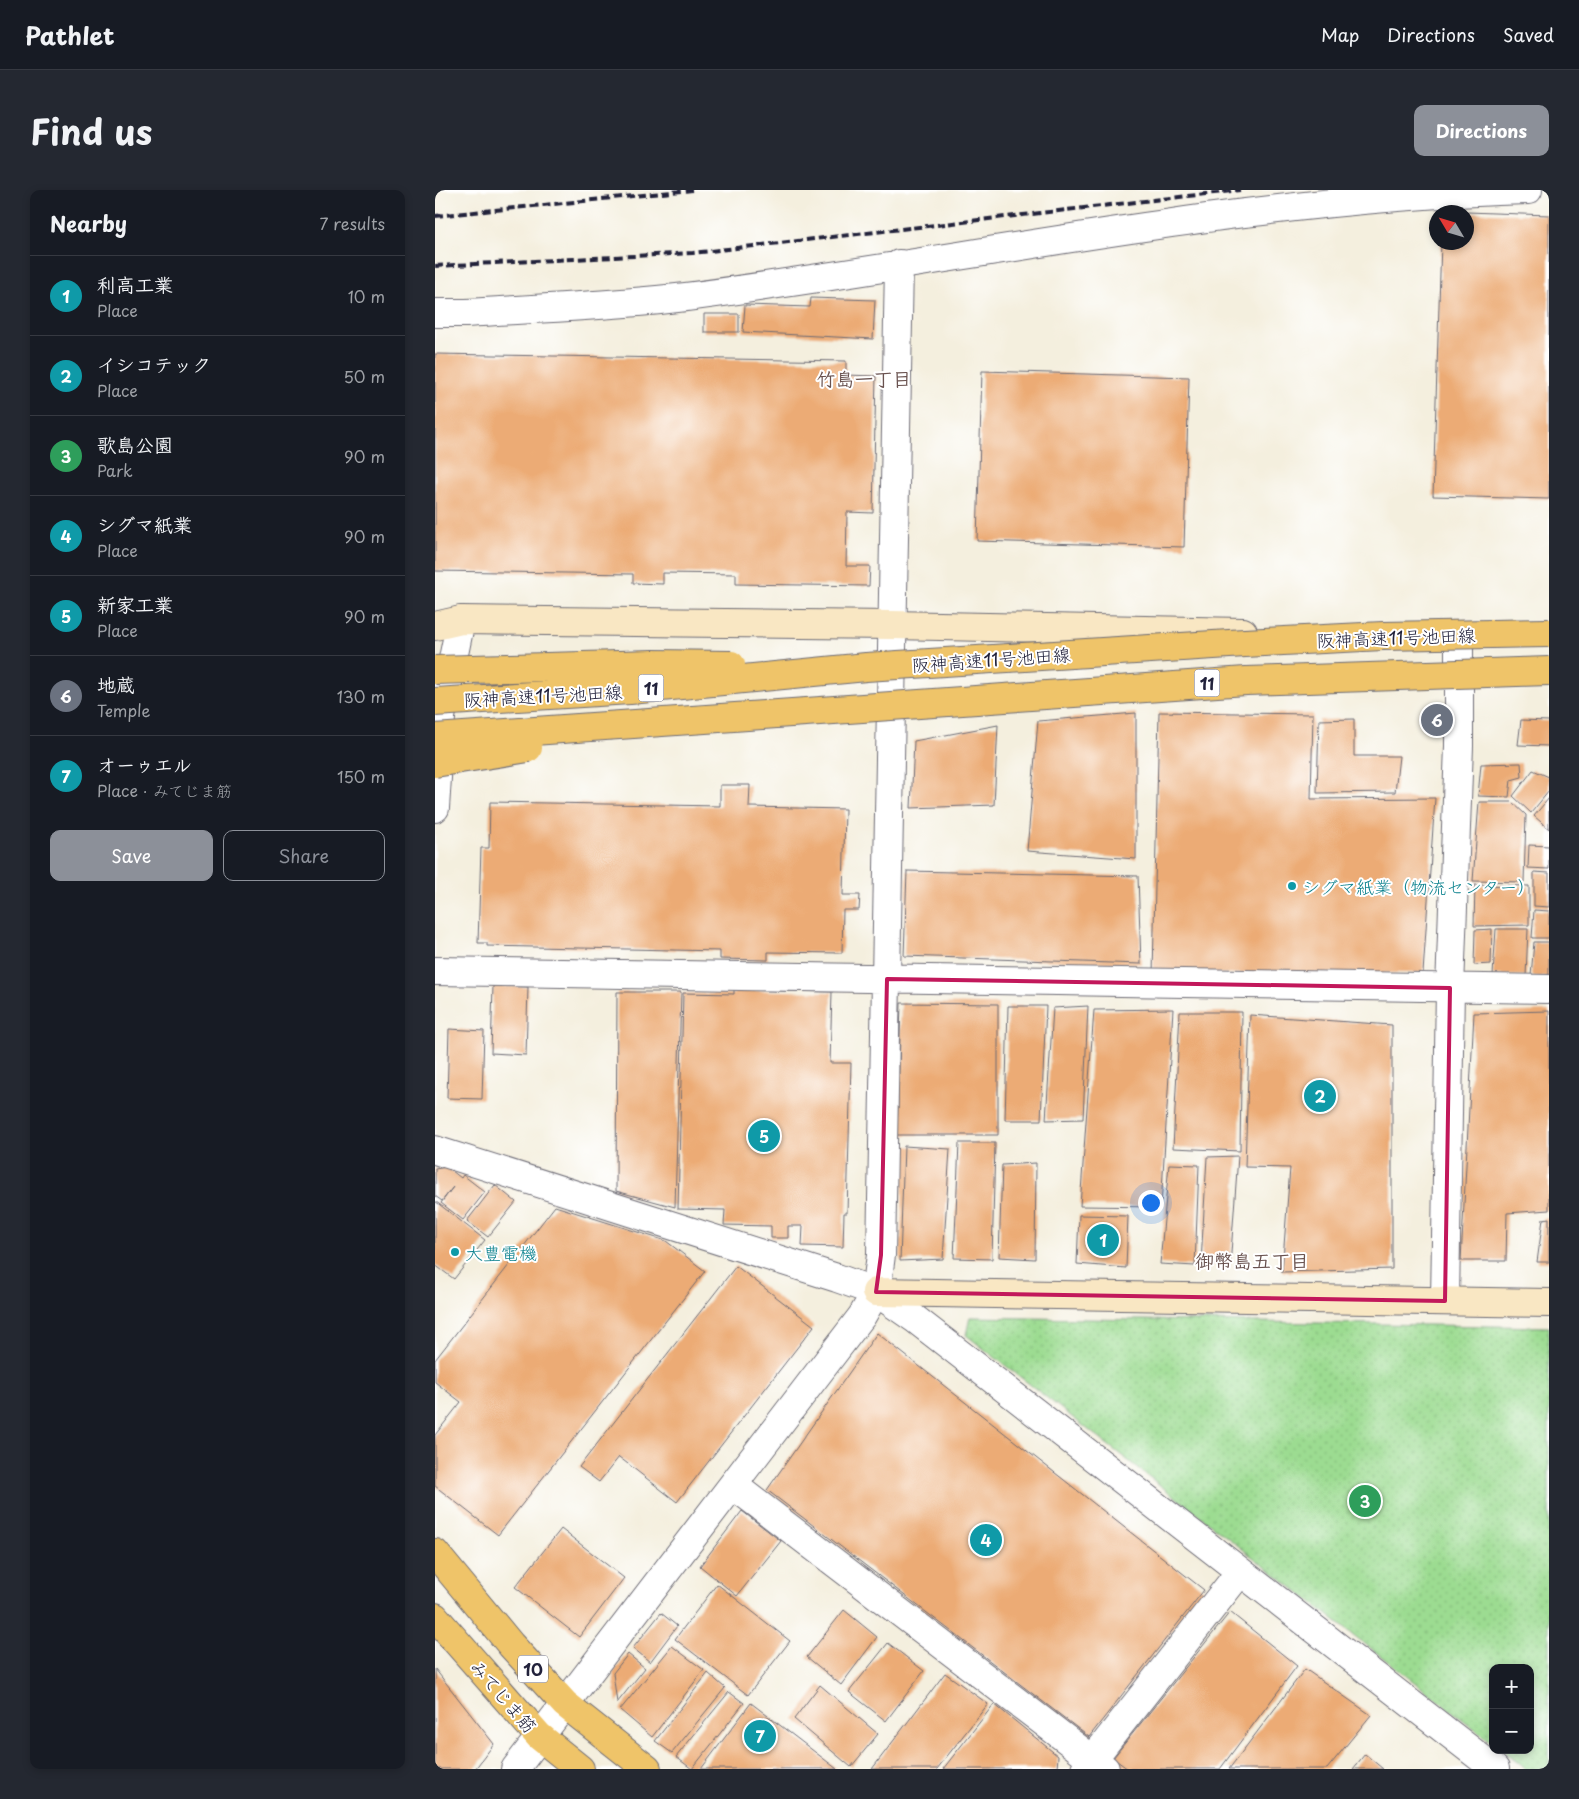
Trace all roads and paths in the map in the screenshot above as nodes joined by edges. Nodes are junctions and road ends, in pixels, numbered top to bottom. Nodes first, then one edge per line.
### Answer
1 (1528, 190) edge
2 (899, 264) junction
3 (435, 313) edge
4 (448, 621) edge
5 (892, 625) junction
6 (435, 626) edge
7 (435, 632) edge
8 (1549, 633) edge
9 (1459, 637) junction
10 (1549, 639) edge
11 (865, 667) junction
12 (435, 670) edge
13 (1549, 670) edge
14 (435, 702) edge
15 (705, 719) junction
16 (435, 738) edge
17 (435, 763) edge
18 (435, 808) edge
19 (435, 971) edge
20 (887, 979) junction
21 (1450, 988) junction
22 (1549, 989) edge
23 (435, 1150) edge
24 (876, 1292) junction
25 (1445, 1301) junction
26 (1549, 1303) edge
27 (733, 1485) junction
28 (435, 1553) edge
29 (1240, 1572) junction
30 (435, 1617) edge
31 (565, 1704) junction
32 (539, 1736) junction
33 (1094, 1766) edge
34 (515, 1769) edge
35 (580, 1769) edge
36 (647, 1769) edge
37 (1495, 1769) edge

1 - 2 street
2 - 3 street
2 - 5 street
4 - 5 street
4 - 6 street
4 - 7 street
4 - 18 street
5 - 9 street
5 - 20 street
8 - 11 main road, 阪神高速11号池田線 / 11, bridge
9 - 10 street
9 - 21 street
11 - 12 main road, bridge
11 - 14 main road, 阪神高速11号池田線 / 11, bridge
13 - 15 main road, 阪神高速11号池田線 / 11, bridge
15 - 16 main road, 阪神高速11号池田線 / 11, bridge
15 - 17 main road, 11, bridge
19 - 20 street
20 - 21 street
20 - 24 street
21 - 22 street
21 - 25 street
23 - 24 street
24 - 25 street
24 - 27 street
24 - 29 street
25 - 26 street
27 - 31 street
27 - 33 street
28 - 31 main road, 10
29 - 33 street
29 - 37 street
30 - 32 main road, みてじま筋 / 10
31 - 32 street
31 - 36 main road, 10
32 - 34 street
32 - 35 main road, みてじま筋 / 10

